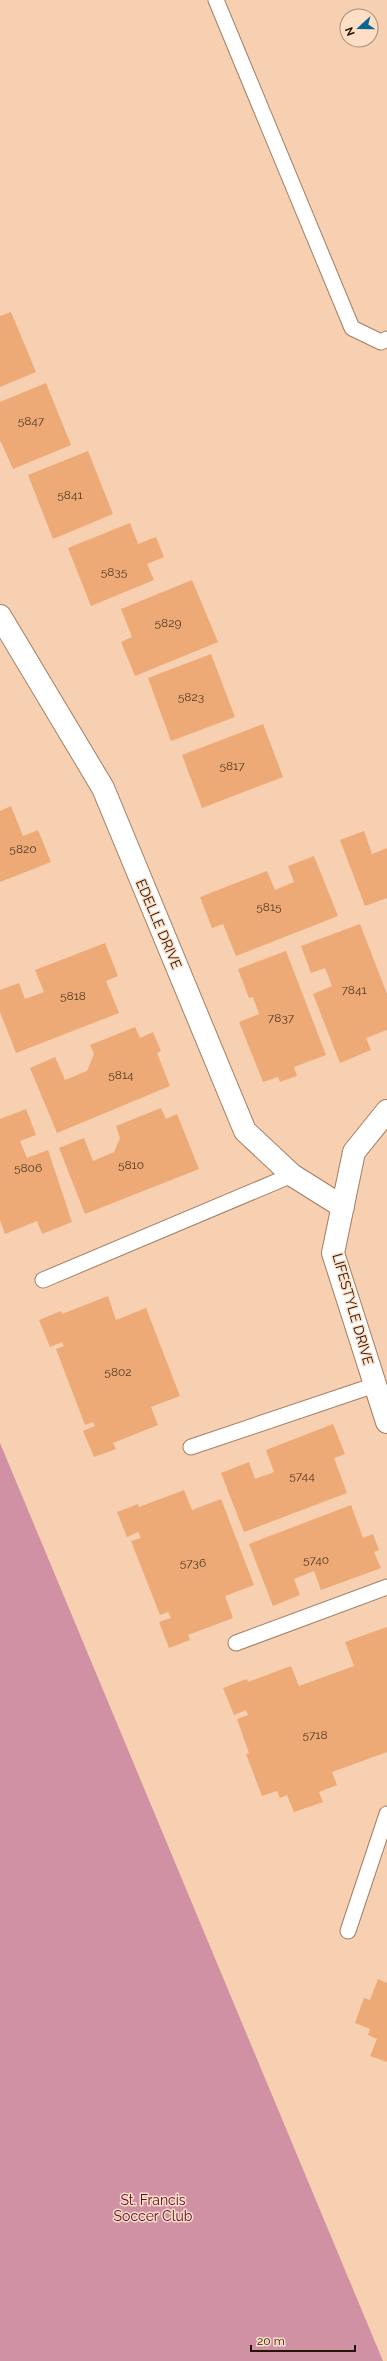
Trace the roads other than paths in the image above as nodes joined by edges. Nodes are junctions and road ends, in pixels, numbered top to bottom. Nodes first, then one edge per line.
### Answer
1 (216, 0) edge
2 (387, 339) edge
3 (0, 616) edge
4 (387, 1111) edge
5 (292, 1175) junction
6 (343, 1207) junction
7 (43, 1280) dead end
8 (375, 1385) junction
9 (387, 1422) edge
10 (191, 1447) dead end
11 (387, 1587) edge
12 (236, 1643) dead end
13 (387, 1814) edge
14 (348, 1931) dead end

1 - 2 lane
3 - 5 street, EDELLE DRIVE
4 - 6 street, LIFESTYLE DRIVE
5 - 6 street, EDELLE DRIVE
5 - 7 lane
6 - 8 street, LIFESTYLE DRIVE
8 - 9 street, LIFESTYLE DRIVE
8 - 10 lane
11 - 12 lane
13 - 14 lane

